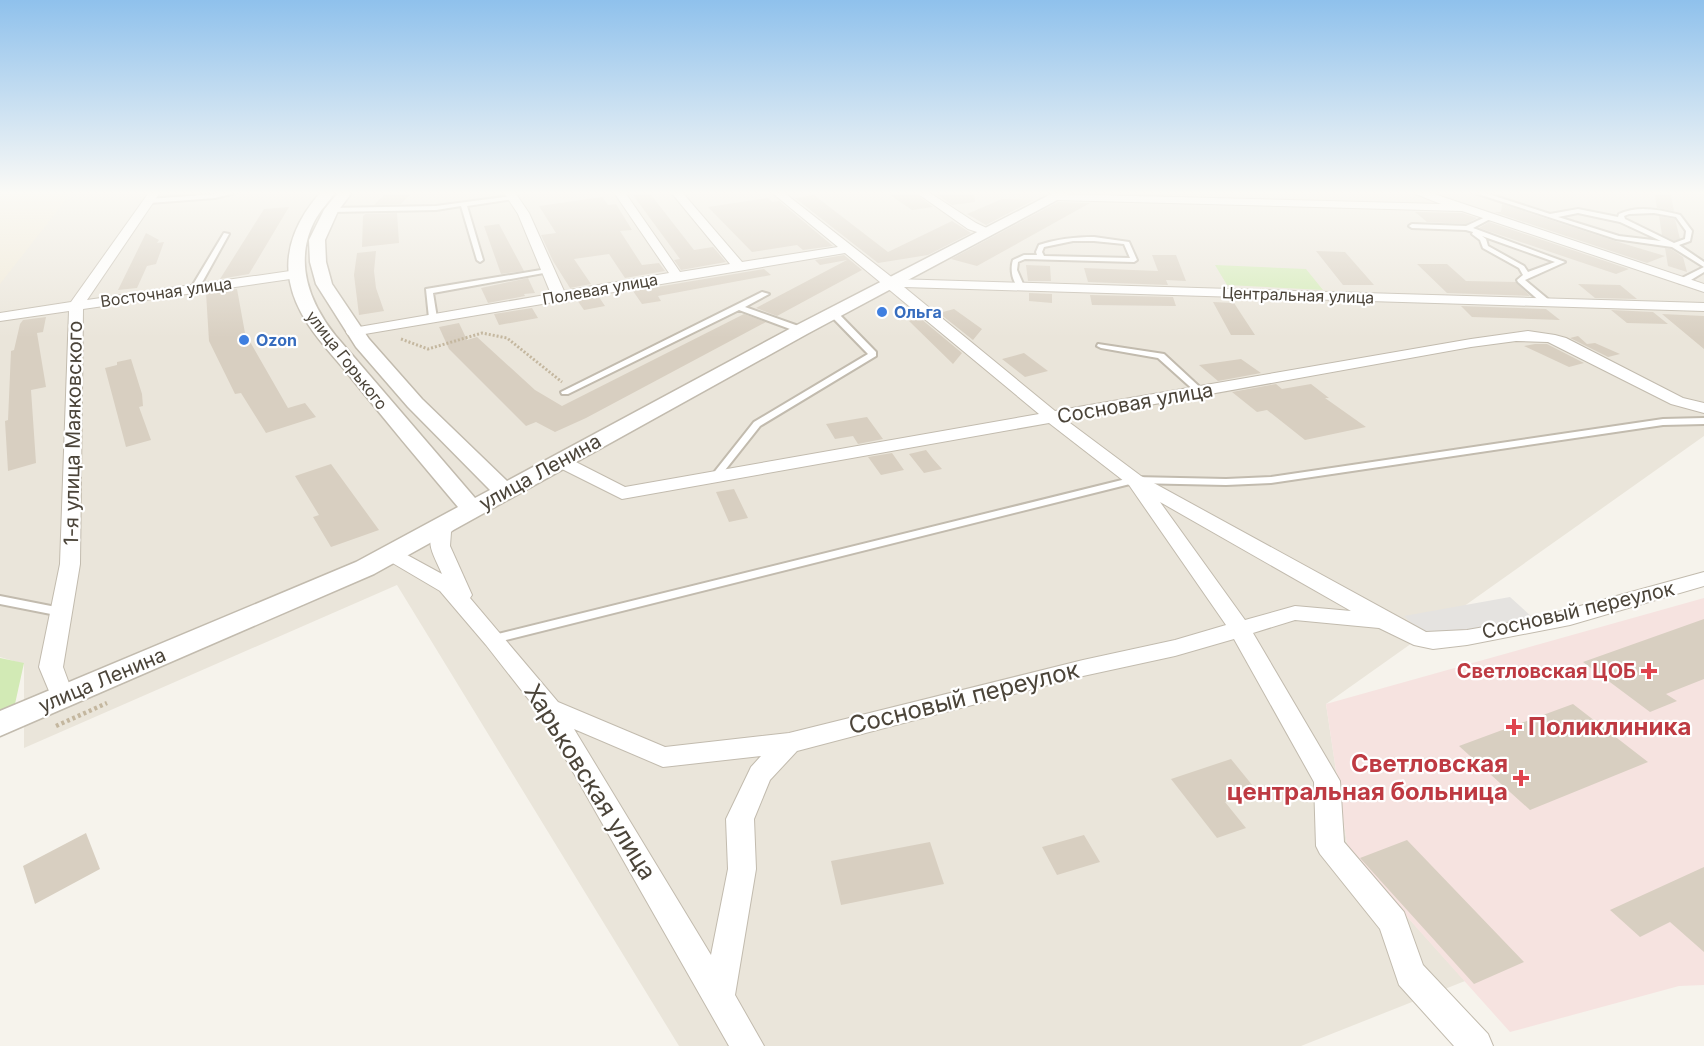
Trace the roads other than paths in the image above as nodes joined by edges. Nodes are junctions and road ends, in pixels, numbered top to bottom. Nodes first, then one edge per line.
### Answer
1 (122, 240) edge
2 (223, 240) edge
3 (300, 240) edge
4 (317, 240) edge
5 (474, 240) edge
6 (535, 240) edge
7 (652, 240) edge
8 (717, 240) edge
9 (836, 240) edge
10 (974, 240) edge
11 (1068, 240) edge
12 (1086, 240) edge
13 (1483, 240) edge
14 (1500, 240) edge
15 (1559, 240) edge
16 (1633, 240) edge
17 (1663, 240) edge
18 (1688, 240) edge
19 (1674, 245) junction
20 (847, 249) junction
21 (1042, 258) junction
22 (480, 260) dead end
23 (740, 266) junction
24 (1704, 267) edge
25 (320, 270) junction
26 (547, 271) junction
27 (297, 273) junction
28 (1526, 275) junction
29 (677, 276) junction
30 (1683, 281) junction
31 (891, 283) junction
32 (1020, 286) junction
33 (195, 288) junction
34 (1704, 288) edge
35 (765, 294) dead end
36 (559, 296) junction
37 (1546, 302) junction
38 (76, 306) junction
39 (739, 307) junction
40 (1704, 307) edge
41 (833, 313) junction
42 (0, 317) edge
43 (434, 318) junction
44 (801, 330) junction
45 (353, 333) junction
46 (328, 338) junction
47 (1101, 346) dead end
48 (568, 391) road end
49 (1200, 391) junction
50 (1704, 408) edge
51 (1052, 417) junction
52 (1704, 421) edge
53 (560, 460) junction
54 (715, 477) junction
55 (1134, 480) junction
56 (505, 492) junction
57 (472, 509) junction
58 (452, 520) junction
59 (391, 554) junction
60 (1704, 579) edge
61 (0, 600) edge
62 (467, 609) junction
63 (61, 612) junction
64 (1383, 622) junction
65 (1239, 629) junction
66 (494, 639) junction
67 (62, 697) junction
68 (549, 708) junction
69 (0, 724) edge
70 (789, 743) junction
71 (719, 996) junction
72 (747, 1046) edge
73 (1476, 1046) edge

1 - 38 street, 1-я улица Маяковского
2 - 33 lane
3 - 27 street, улица Горького
4 - 25 street, улица Горького
5 - 22 lane
6 - 26 street
7 - 29 street
8 - 23 street
9 - 20 street, Сосновый переулок
10 - 31 street, улица Ленина
11 - 21 lane
12 - 21 lane
13 - 28 lane
14 - 28 lane
15 - 30 street
16 - 19 lane
17 - 19 lane
18 - 19 lane
19 - 24 lane
20 - 23 street, Полевая улица
20 - 31 street, Сосновый переулок
21 - 32 lane
23 - 29 street, Полевая улица
24 - 30 lane
25 - 27 street
25 - 45 street, улица Горького
26 - 36 street
26 - 43 lane
27 - 33 street, Восточная улица
27 - 46 street, улица Горького
28 - 37 lane
29 - 36 street, Полевая улица
30 - 34 street
31 - 32 street, Центральная улица
31 - 41 street, улица Ленина
31 - 51 street, Сосновый переулок
32 - 37 street, Центральная улица
33 - 38 street, Восточная улица
35 - 39 lane
36 - 43 street, Полевая улица
37 - 40 street, Центральная улица
38 - 42 street, Восточная улица
38 - 63 street, 1-я улица Маяковского
39 - 44 lane
39 - 48 lane
41 - 44 street, улица Ленина
41 - 54 lane
43 - 45 street, Полевая улица
44 - 53 street, улица Ленина
45 - 46 street
45 - 56 street, улица Горького
46 - 57 street, улица Горького
47 - 49 lane
49 - 50 street, Сосновая улица
49 - 51 street, Сосновая улица
51 - 54 street, Сосновая улица
51 - 55 street, Сосновый переулок
52 - 55 lane
53 - 54 street, Сосновая улица
53 - 56 street, улица Ленина
55 - 64 street, Сосновый переулок
55 - 65 street
55 - 66 lane
56 - 57 street, улица Ленина
57 - 58 street, улица Ленина
58 - 59 street, улица Ленина
58 - 62 street
59 - 62 street, Харьковская улица
59 - 67 street, улица Ленина
60 - 64 street, Сосновый переулок
61 - 63 lane
62 - 66 street, Харьковская улица
63 - 67 street, 1-я улица Маяковского
64 - 65 street, Сосновый переулок
65 - 70 street, Сосновый переулок
65 - 73 street
66 - 68 street, Харьковская улица
67 - 69 street, улица Ленина
68 - 70 street, Сосновый переулок
68 - 71 street, Харьковская улица
70 - 71 street
71 - 72 street, Харьковская улица

